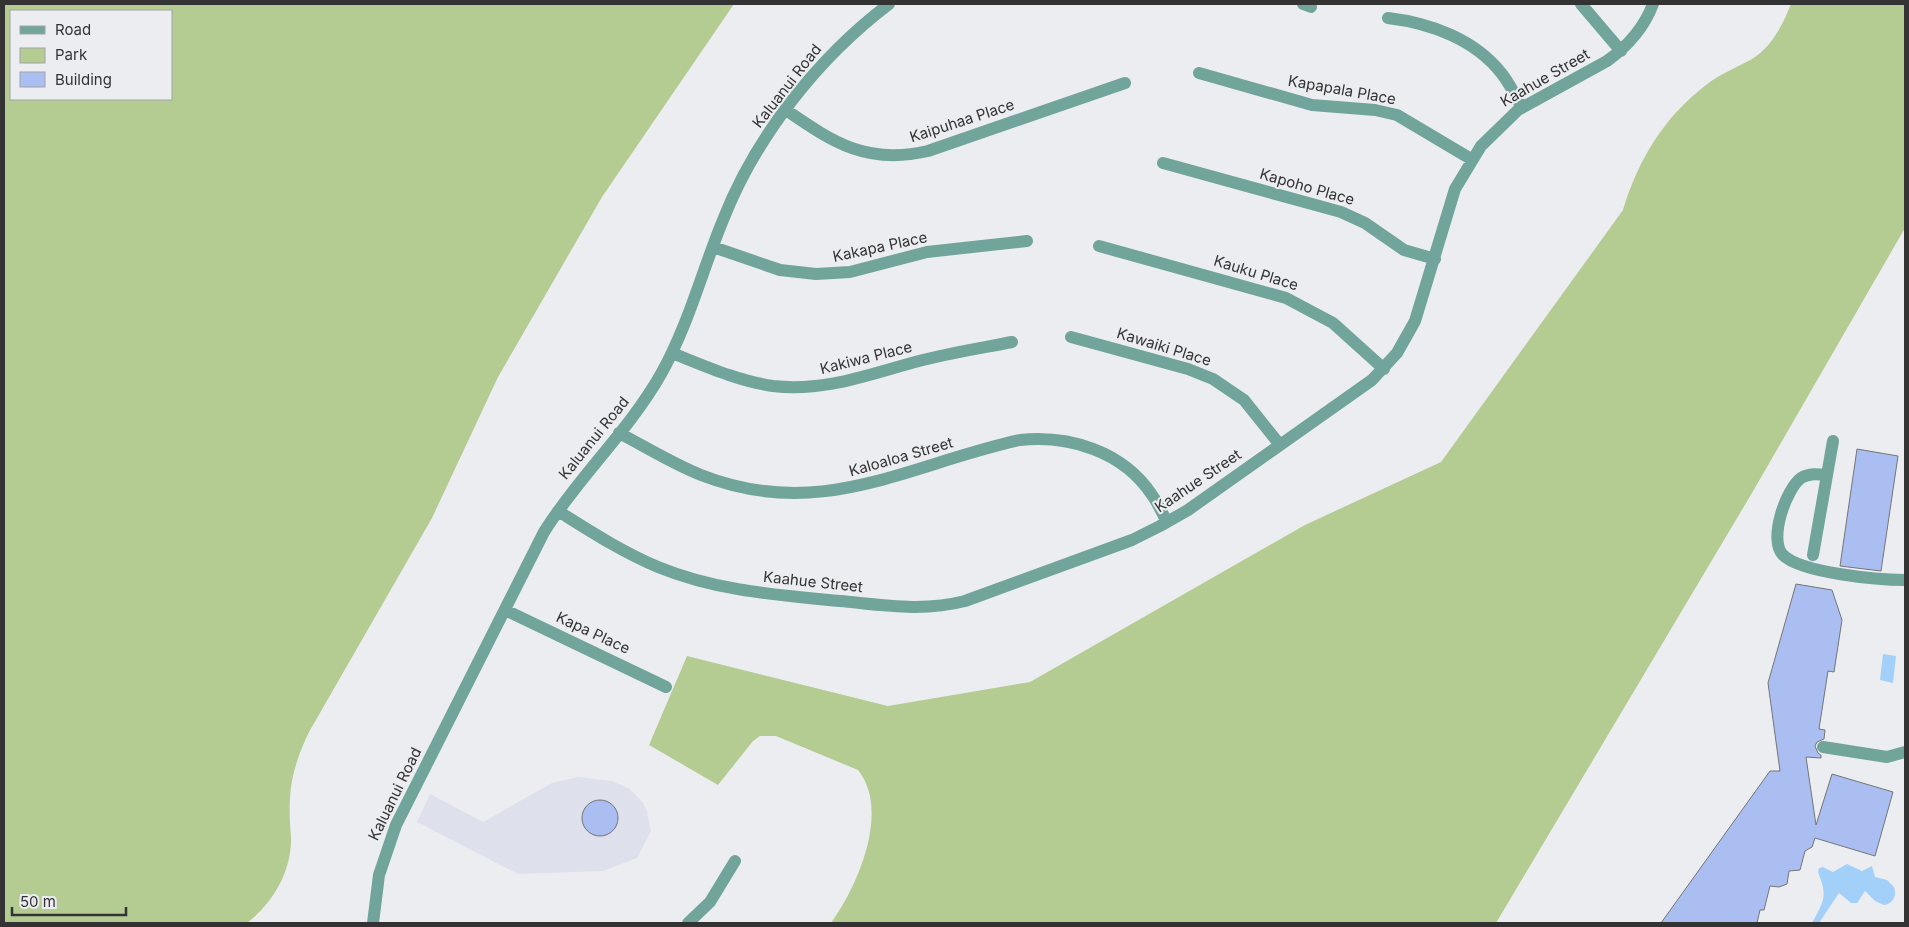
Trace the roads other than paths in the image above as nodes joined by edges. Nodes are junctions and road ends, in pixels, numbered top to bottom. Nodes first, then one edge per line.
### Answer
1 (889, 4) edge
2 (1581, 4) edge
3 (1653, 4) edge
4 (1388, 18) dead end
5 (1621, 51) junction
6 (1199, 73) dead end
7 (1125, 83) dead end
8 (1522, 108) junction
9 (786, 110) junction
10 (1471, 159) junction
11 (1163, 163) dead end
12 (1027, 241) dead end
13 (1100, 246) dead end
14 (713, 247) junction
15 (1435, 259) junction
16 (1071, 337) dead end
17 (1012, 342) dead end
18 (672, 353) junction
19 (1384, 369) junction
20 (620, 433) junction
21 (1833, 441) dead end
22 (1280, 446) junction
23 (1827, 475) junction
24 (558, 511) junction
25 (1167, 522) junction
26 (1813, 555) dead end
27 (1905, 580) edge
28 (505, 610) junction
29 (666, 687) dead end
30 (1823, 747) dead end
31 (1905, 752) edge
32 (735, 862) dead end
33 (373, 923) edge
34 (688, 923) edge

1 - 9 street, Kaluanui Road
2 - 5 street
3 - 5 street, Kaahue Street
4 - 8 street
5 - 8 street, Kaahue Street
6 - 10 street, Kapapala Place
7 - 9 street, Kaipuhaa Place
8 - 10 street, Kaahue Street
9 - 14 street, Kaluanui Road
10 - 15 street, Kaahue Street
11 - 15 street, Kapoho Place
12 - 14 street, Kakapa Place
13 - 19 street, Kauku Place
14 - 18 street, Kaluanui Road
15 - 19 street, Kaahue Street
16 - 22 street, Kawaiki Place
17 - 18 street, Kakiwa Place
18 - 20 street, Kaluanui Road
19 - 22 street, Kaahue Street
20 - 24 street, Kaluanui Road
20 - 25 street, Kaloaloa Street
21 - 23 street
22 - 25 street, Kaahue Street
23 - 26 street
23 - 27 street
24 - 25 street, Kaahue Street
24 - 28 street, Kaluanui Road
28 - 29 street, Kapa Place
28 - 33 street, Kaluanui Road
30 - 31 street
32 - 34 street

